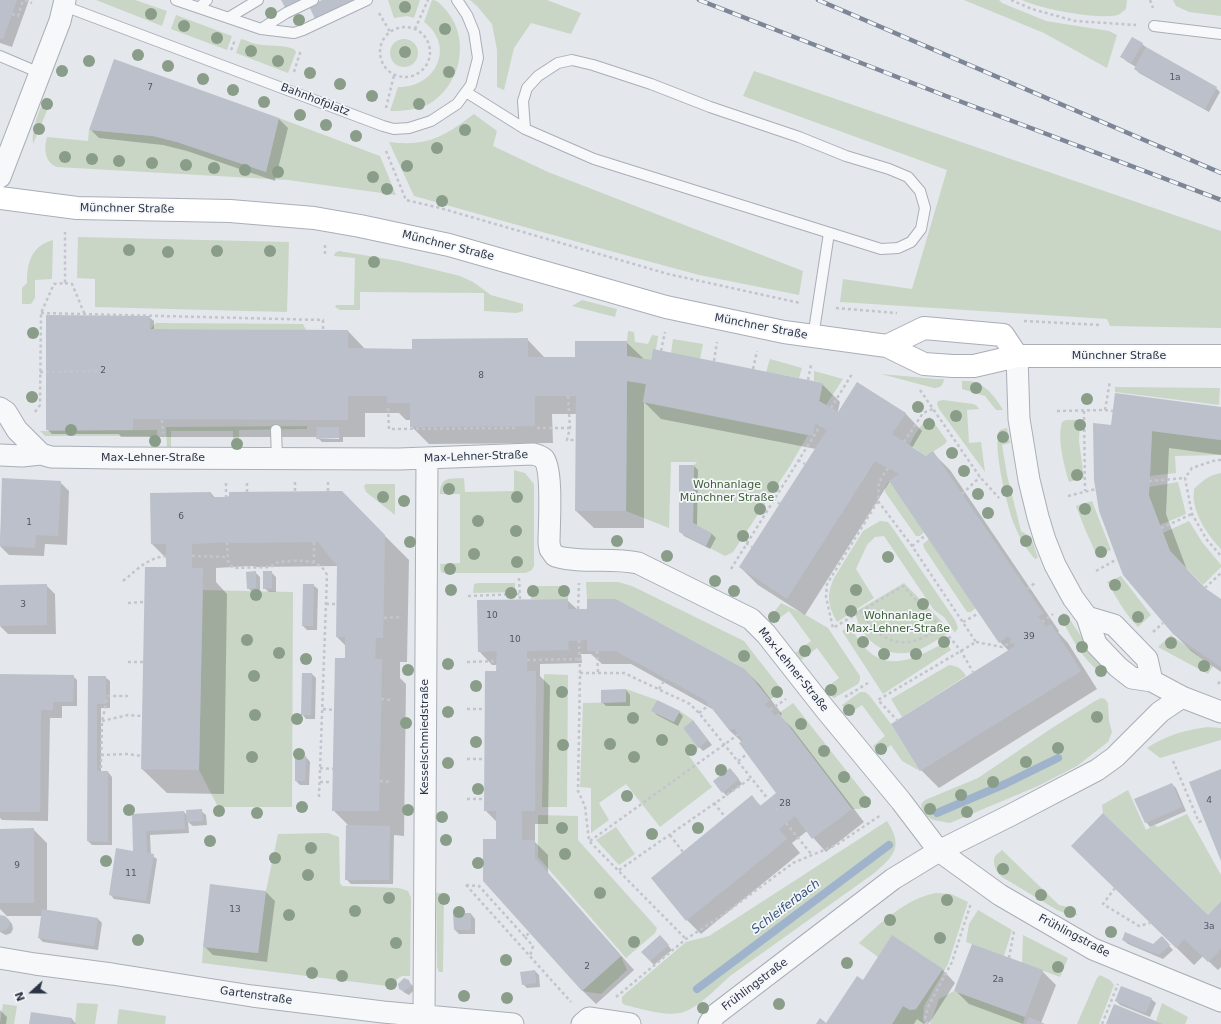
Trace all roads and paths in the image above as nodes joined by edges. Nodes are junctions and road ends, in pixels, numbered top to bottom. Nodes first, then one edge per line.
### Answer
1 (24, 0) edge
2 (176, 0) edge
3 (207, 0) edge
4 (258, 0) edge
5 (313, 0) edge
6 (367, 0) edge
7 (428, 0) edge
8 (457, 0) edge
9 (1011, 0) edge
10 (32, 3) dead end
11 (64, 3) edge
12 (199, 8) junction
13 (378, 12) dead end
14 (12, 14) dead end
15 (228, 18) junction
16 (1154, 26) joint
17 (260, 29) junction
18 (415, 29) junction
19 (390, 32) junction
20 (1221, 34) edge
21 (236, 37) dead end
22 (302, 46) dead end
23 (231, 51) dead end
24 (0, 56) edge
25 (40, 73) junction
26 (293, 75) dead end
27 (394, 75) junction
28 (466, 92) junction
29 (386, 109) dead end
30 (525, 129) junction
31 (386, 151) dead end
32 (0, 177) edge
33 (0, 198) edge
34 (66, 231) dead end
35 (830, 233) junction
36 (325, 242) dead end
37 (325, 254) dead end
38 (65, 283) junction
39 (817, 305) junction
40 (903, 313) dead end
41 (41, 314) junction
42 (85, 315) junction
43 (1017, 320) dead end
44 (1101, 325) dead end
45 (323, 330) dead end
46 (665, 331) dead end
47 (813, 337) junction
48 (717, 341) dead end
49 (887, 346) junction
50 (757, 349) dead end
51 (661, 351) dead end
52 (1017, 356) junction
53 (1221, 356) edge
54 (714, 361) dead end
55 (811, 365) dead end
56 (754, 369) dead end
57 (103, 371) dead end
58 (40, 372) junction
59 (852, 374) dead end
60 (1111, 379) dead end
61 (808, 380) dead end
62 (920, 390) dead end
63 (568, 396) dead end
64 (0, 408) edge
65 (388, 408) dead end
66 (831, 408) dead end
67 (933, 409) junction
68 (1105, 410) junction
69 (1057, 411) dead end
70 (1084, 411) junction
71 (1112, 411) dead end
72 (31, 417) dead end
73 (162, 420) dead end
74 (820, 426) dead end
75 (522, 428) dead end
76 (530, 428) dead end
77 (570, 428) junction
78 (276, 430) dead end
79 (163, 437) dead end
80 (576, 440) dead end
81 (904, 442) dead end
82 (40, 454) junction
83 (0, 455) edge
84 (277, 458) junction
85 (427, 459) junction
86 (798, 460) junction
87 (1221, 460) edge
88 (805, 464) dead end
89 (888, 468) dead end
90 (226, 476) dead end
91 (980, 477) junction
92 (1184, 478) junction
93 (1149, 482) dead end
94 (1096, 489) dead end
95 (1085, 492) junction
96 (962, 494) dead end
97 (1068, 496) dead end
98 (226, 497) dead end
99 (1000, 498) dead end
100 (773, 499) junction
101 (878, 501) junction
102 (780, 504) dead end
103 (1192, 514) junction
104 (1161, 528) dead end
105 (926, 535) dead end
106 (227, 542) dead end
107 (314, 542) dead end
108 (746, 544) junction
109 (912, 546) junction
110 (752, 547) dead end
111 (166, 556) dead end
112 (192, 556) dead end
113 (1221, 556) edge
114 (228, 557) junction
115 (1117, 559) dead end
116 (314, 562) junction
117 (731, 569) dead end
118 (1096, 571) dead end
119 (1221, 573) edge
120 (580, 577) dead end
121 (519, 578) dead end
122 (123, 581) dead end
123 (1035, 584) dead end
124 (1205, 588) dead end
125 (1027, 589) dead end
126 (520, 594) junction
127 (468, 596) dead end
128 (520, 599) dead end
129 (144, 602) dead end
130 (128, 603) dead end
131 (326, 604) junction
132 (337, 604) dead end
133 (578, 609) dead end
134 (860, 611) junction
135 (979, 613) dead end
136 (1054, 614) dead end
137 (399, 617) dead end
138 (384, 618) dead end
139 (963, 622) junction
140 (1042, 622) dead end
141 (942, 628) junction
142 (579, 640) dead end
143 (976, 642) junction
144 (1012, 642) dead end
145 (597, 651) dead end
146 (962, 651) junction
147 (580, 659) junction
148 (527, 660) dead end
149 (497, 661) dead end
150 (128, 662) dead end
151 (143, 662) dead end
152 (467, 662) dead end
153 (973, 672) dead end
154 (580, 673) junction
155 (598, 673) junction
156 (666, 678) dead end
157 (1221, 680) edge
158 (868, 683) dead end
159 (1218, 684) dead end
160 (659, 689) junction
161 (128, 696) dead end
162 (1182, 697) junction
163 (788, 698) dead end
164 (844, 698) dead end
165 (381, 699) dead end
166 (391, 700) dead end
167 (709, 705) dead end
168 (323, 709) junction
169 (467, 709) dead end
170 (485, 709) dead end
171 (334, 710) dead end
172 (770, 710) dead end
173 (1221, 712) edge
174 (699, 713) junction
175 (142, 716) dead end
176 (897, 720) dead end
177 (102, 721) junction
178 (739, 734) dead end
179 (724, 745) junction
180 (747, 754) dead end
181 (101, 755) junction
182 (141, 756) dead end
183 (467, 759) dead end
184 (484, 759) dead end
185 (1173, 760) dead end
186 (738, 761) junction
187 (101, 768) dead end
188 (320, 768) junction
189 (333, 769) dead end
190 (751, 778) junction
191 (380, 781) dead end
192 (320, 782) junction
193 (332, 782) dead end
194 (392, 782) dead end
195 (319, 797) dead end
196 (467, 799) dead end
197 (484, 799) dead end
198 (768, 799) dead end
199 (714, 803) junction
200 (785, 804) dead end
201 (776, 810) dead end
202 (886, 812) dead end
203 (725, 817) dead end
204 (1204, 820) dead end
205 (786, 823) dead end
206 (670, 835) junction
207 (589, 841) junction
208 (939, 851) junction
209 (683, 852) dead end
210 (812, 855) junction
211 (619, 870) junction
212 (1115, 888) dead end
213 (971, 902) dead end
214 (1150, 923) dead end
215 (1015, 928) dead end
216 (530, 933) dead end
217 (525, 936) junction
218 (686, 939) junction
219 (530, 956) junction
220 (0, 958) edge
221 (1008, 958) dead end
222 (1119, 983) dead end
223 (614, 998) dead end
224 (1221, 1001) edge
225 (574, 1005) dead end
226 (424, 1016) junction
227 (513, 1024) edge
228 (582, 1024) edge
229 (630, 1024) edge
230 (709, 1024) edge
231 (928, 1024) edge
232 (1102, 1024) edge

1 - 10 path
1 - 14 path
2 - 12 lane
3 - 12 lane
4 - 15 lane
5 - 17 lane
6 - 17 lane
7 - 18 path
8 - 28 lane, Bahnhofplatz
9 - 16 path
11 - 25 street, Bahnhofplatz
11 - 28 lane, Bahnhofplatz
12 - 15 lane
13 - 19 path
15 - 17 lane
16 - 20 lane
18 - 19 path
18 - 27 path
19 - 27 path
21 - 23 path
22 - 26 path
24 - 25 lane
25 - 32 street, Bahnhofplatz
27 - 29 path
28 - 30 lane
30 - 35 lane
30 - 35 lane
31 - 39 path
33 - 47 main road, Münchner Straße
34 - 38 path
35 - 39 lane
36 - 37 path
38 - 41 path
38 - 42 path
39 - 40 path
39 - 47 lane
41 - 42 path
41 - 58 path
42 - 45 path
43 - 44 path
46 - 51 path
47 - 49 main road, Münchner Straße
48 - 54 path
49 - 52 main road, Münchner Straße
49 - 52 main road
50 - 56 path
52 - 53 main road, Münchner Straße
52 - 162 street
55 - 61 path
57 - 58 path
58 - 72 path
59 - 66 path
60 - 68 path
62 - 67 path
63 - 77 path
64 - 82 street
65 - 75 path
67 - 81 path
67 - 91 path
68 - 70 path
68 - 71 path
69 - 70 path
70 - 95 path
73 - 79 path
74 - 86 path
76 - 77 path
77 - 80 path
78 - 84 lane
82 - 83 street, Max-Lehner-Straße
82 - 84 street, Max-Lehner-Straße
84 - 85 street, Max-Lehner-Straße
85 - 208 street, Max-Lehner-Straße
85 - 226 street, Kesselschmiedstraße
86 - 88 path
86 - 100 path
87 - 92 path
89 - 101 path
90 - 98 path
91 - 96 path
91 - 99 path
92 - 93 path
92 - 103 path
94 - 95 path
95 - 97 path
100 - 102 path
100 - 108 path
101 - 109 path
101 - 134 path
103 - 104 path
103 - 113 path
105 - 109 path
106 - 114 path
107 - 116 path
108 - 110 path
108 - 117 path
109 - 139 path
111 - 122 path
112 - 114 path
114 - 116 path
115 - 118 path
116 - 131 path
119 - 124 path
120 - 133 path
121 - 126 path
123 - 125 path
126 - 127 path
126 - 128 path
129 - 130 path
131 - 132 path
131 - 168 path
134 - 141 path
134 - 141 path
135 - 139 path
136 - 140 path
137 - 138 path
139 - 143 path
141 - 146 path
142 - 147 path
143 - 144 path
143 - 146 path
145 - 155 path
146 - 153 path
146 - 176 path
147 - 148 path
147 - 154 path
149 - 152 path
150 - 151 path
154 - 155 path
154 - 207 path
155 - 160 path
156 - 160 path
157 - 159 path
158 - 164 path
160 - 174 path
161 - 177 path
162 - 173 street
162 - 208 street, Frühlingstraße
163 - 172 path
165 - 166 path
167 - 174 path
168 - 171 path
168 - 188 path
169 - 170 path
174 - 179 path
175 - 177 path
177 - 181 path
178 - 179 path
179 - 186 path
179 - 207 path
180 - 186 path
181 - 182 path
181 - 187 path
183 - 184 path
185 - 204 path
186 - 190 path
188 - 189 path
188 - 192 path
190 - 198 path
190 - 199 path
191 - 194 path
192 - 193 path
192 - 195 path
196 - 197 path
199 - 203 path
199 - 206 path
200 - 201 path
202 - 210 path
205 - 210 path
206 - 209 path
206 - 211 path
207 - 211 path
208 - 224 street, Frühlingstraße
208 - 230 street, Frühlingstraße
210 - 218 path
211 - 218 path
212 - 214 path
213 - 231 path
215 - 221 path
216 - 217 path
217 - 219 path
217 - 219 path
218 - 223 path
219 - 225 path
220 - 226 street, Gartenstraße
222 - 232 path
226 - 227 street, Gartenstraße
228 - 229 street

